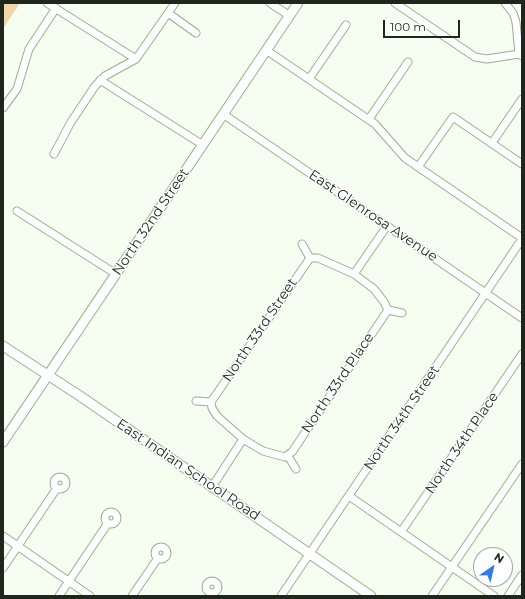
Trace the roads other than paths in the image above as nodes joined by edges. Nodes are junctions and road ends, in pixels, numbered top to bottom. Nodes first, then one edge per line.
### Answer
1 (48, 3) edge
2 (270, 3) edge
3 (298, 3) edge
4 (394, 3) edge
5 (505, 3) edge
6 (170, 7) edge
7 (56, 8) junction
8 (290, 16) junction
9 (346, 25) dead end
10 (196, 33) dead end
11 (266, 50) junction
12 (520, 55) edge
13 (136, 59) junction
14 (408, 62) dead end
15 (309, 79) junction
16 (100, 80) junction
17 (522, 99) edge
18 (3, 108) edge
19 (224, 114) junction
20 (369, 119) junction
21 (492, 143) junction
22 (203, 145) junction
23 (54, 154) dead end
24 (522, 164) edge
25 (418, 167) junction
26 (17, 211) dead end
27 (387, 226) junction
28 (522, 239) edge
29 (302, 244) dead end
30 (310, 258) junction
31 (116, 274) junction
32 (354, 274) junction
33 (486, 293) junction
34 (388, 310) junction
35 (402, 313) dead end
36 (522, 318) edge
37 (3, 346) edge
38 (522, 354) edge
39 (48, 375) junction
40 (196, 401) dead end
41 (212, 402) junction
42 (243, 439) junction
43 (3, 442) edge
44 (288, 456) junction
45 (522, 464) edge
46 (296, 469) dead end
47 (212, 487) junction
48 (57, 488) dead end
49 (349, 496) junction
50 (108, 523) dead end
51 (402, 532) junction
52 (3, 536) edge
53 (18, 546) junction
54 (310, 554) junction
55 (158, 558) dead end
56 (452, 567) junction
57 (3, 568) edge
58 (522, 575) edge
59 (69, 581) junction
60 (59, 596) edge
61 (90, 596) edge
62 (132, 596) edge
63 (281, 596) edge
64 (371, 596) edge
65 (432, 596) edge
66 (494, 596) edge
67 (508, 596) edge

1 - 7 street
2 - 8 street
3 - 8 main road, North 32nd Street
4 - 12 street
5 - 12 street
6 - 10 street
6 - 13 street
7 - 13 street
7 - 18 street
8 - 11 main road, North 32nd Street
9 - 15 street
11 - 15 street
11 - 19 main road, North 32nd Street
13 - 16 street
14 - 20 street
15 - 20 street
16 - 22 street
16 - 23 street
17 - 21 street
19 - 22 main road, North 32nd Street
19 - 27 street, East Glenrosa Avenue
20 - 25 street
21 - 24 street
21 - 25 street
22 - 31 main road, North 32nd Street
25 - 28 street
26 - 31 street
27 - 32 street
27 - 33 street, East Glenrosa Avenue
28 - 33 street, North 34th Street
29 - 30 street
30 - 32 street
30 - 41 street, North 33rd Street
31 - 39 main road, North 32nd Street
32 - 34 street
33 - 36 street, East Glenrosa Avenue
33 - 49 street, North 34th Street
34 - 35 street
34 - 44 street, North 33rd Place
37 - 39 main road, East Indian School Road
38 - 51 street, North 34th Place
39 - 43 main road, North 32nd Street
39 - 47 main road, East Indian School Road
40 - 41 street
41 - 42 street
42 - 44 street
42 - 47 street
44 - 46 street
45 - 56 street
47 - 54 main road, East Indian School Road
48 - 53 street
49 - 51 street
49 - 54 street, North 34th Street
50 - 59 street
51 - 56 street
52 - 53 street
53 - 57 street
53 - 59 street
54 - 63 street, North 34th Street
54 - 64 main road, East Indian School Road
55 - 62 street
56 - 65 street
56 - 66 street
58 - 67 street
59 - 60 street
59 - 61 street

